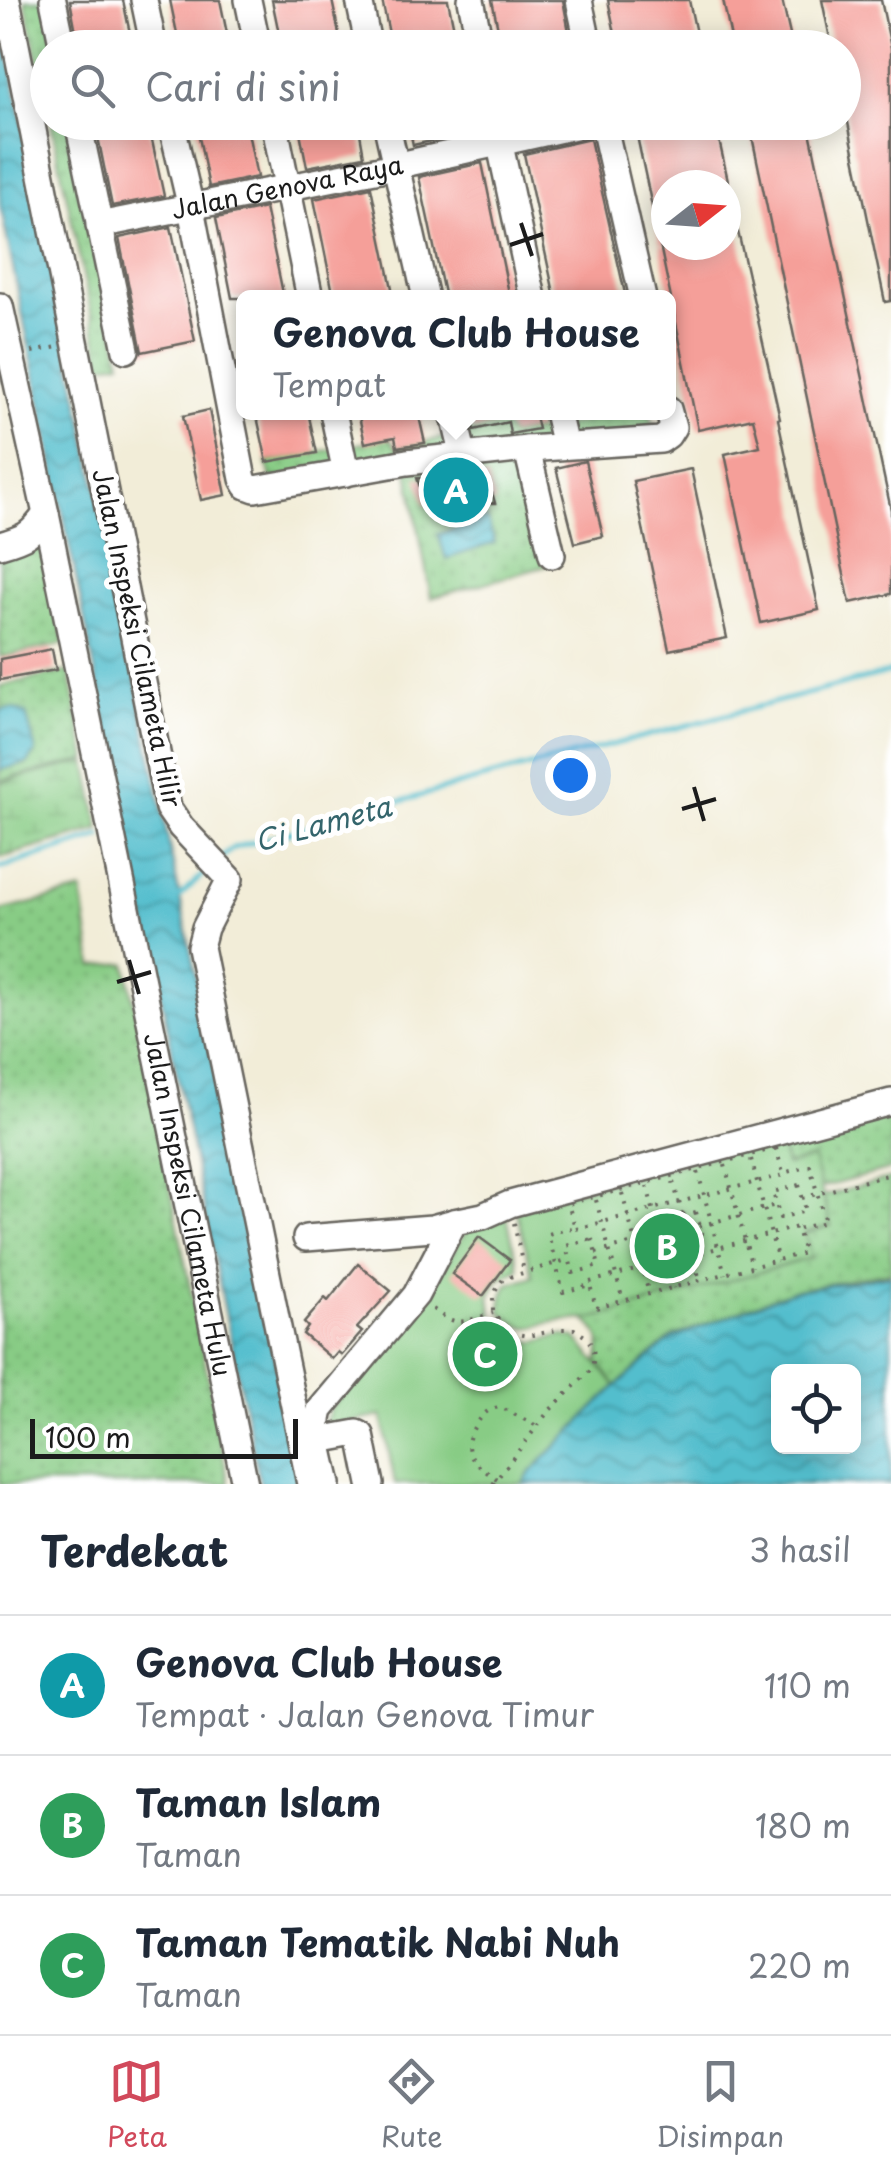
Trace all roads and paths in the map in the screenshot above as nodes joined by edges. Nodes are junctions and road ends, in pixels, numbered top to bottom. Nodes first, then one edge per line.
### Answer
1 (7, 0) edge
2 (53, 0) edge
3 (144, 0) edge
4 (248, 0) edge
5 (359, 0) edge
6 (471, 0) edge
7 (579, 0) edge
8 (59, 30) edge
9 (150, 30) edge
10 (254, 30) edge
11 (365, 30) edge
12 (477, 30) edge
13 (585, 30) edge
14 (30, 115) edge
15 (35, 140) edge
16 (82, 140) edge
17 (175, 140) edge
18 (278, 140) edge
19 (390, 140) edge
20 (476, 140) edge
21 (499, 140) edge
22 (607, 140) edge
23 (395, 166) junction
24 (288, 188) junction
25 (190, 208) junction
26 (99, 225) junction
27 (308, 290) edge
28 (424, 290) edge
29 (531, 290) edge
30 (641, 290) edge
31 (0, 306) edge
32 (70, 344) dead end
33 (126, 350) dead end
34 (19, 354) dead end
35 (336, 420) edge
36 (455, 420) edge
37 (560, 420) edge
38 (670, 420) edge
39 (565, 446) junction
40 (527, 450) junction
41 (464, 457) junction
42 (346, 473) junction
43 (46, 514) junction
44 (0, 545) edge
45 (552, 554) dead end
46 (891, 1082) edge
47 (882, 1105) edge
48 (750, 1156) junction
49 (724, 1162) junction
50 (698, 1170) junction
51 (783, 1174) junction
52 (891, 1174) edge
53 (672, 1176) junction
54 (757, 1182) junction
55 (646, 1183) junction
56 (732, 1188) junction
57 (787, 1188) junction
58 (621, 1190) junction
59 (818, 1194) junction
60 (705, 1196) junction
61 (595, 1197) junction
62 (802, 1198) junction
63 (679, 1202) junction
64 (510, 1204) junction
65 (776, 1205) junction
66 (764, 1208) junction
67 (653, 1209) junction
68 (794, 1214) junction
69 (740, 1215) junction
70 (628, 1216) junction
71 (683, 1216) junction
72 (454, 1222) junction
73 (602, 1222) junction
74 (712, 1222) junction
75 (700, 1226) junction
76 (575, 1228) junction
77 (797, 1228) junction
78 (674, 1232) junction
79 (771, 1234) junction
80 (660, 1236) junction
81 (306, 1238) dead end
82 (746, 1241) junction
83 (635, 1242) junction
84 (690, 1242) junction
85 (579, 1243) junction
86 (719, 1248) junction
87 (610, 1249) junction
88 (596, 1252) junction
89 (693, 1255) junction
90 (570, 1259) junction
91 (778, 1260) junction
92 (667, 1262) junction
93 (556, 1263) junction
94 (752, 1267) junction
95 (642, 1268) junction
96 (587, 1269) junction
97 (524, 1272) junction
98 (726, 1274) junction
99 (616, 1275) junction
100 (700, 1281) junction
101 (590, 1284) junction
102 (674, 1288) junction
103 (649, 1294) junction
104 (416, 1295) junction
105 (623, 1302) junction
106 (493, 1313) junction
107 (538, 1426) junction
108 (319, 1440) junction
109 (495, 1481) edge
110 (245, 1484) edge
111 (310, 1484) edge
112 (328, 1484) edge
113 (371, 1484) edge

1 - 14 street, Jalan Inspeksi Cilameta Hilir
2 - 8 street
3 - 9 street
4 - 10 street
5 - 11 street
6 - 12 street
7 - 13 street
15 - 111 street, Jalan Inspeksi Cilameta Hilir
16 - 26 street
17 - 25 street
18 - 24 street
19 - 23 street
20 - 23 street, Jalan Genova Raya
21 - 29 street
22 - 30 street
23 - 24 street, Jalan Genova Raya
23 - 28 street
24 - 25 street, Jalan Genova Raya
24 - 27 street
25 - 26 street, Jalan Genova Raya
25 - 42 street
26 - 33 street
31 - 43 street, Jalan Inspeksi Cilameta Hulu
32 - 34 path
35 - 42 street
36 - 41 street
37 - 39 street
38 - 39 street
39 - 40 street
40 - 41 street
40 - 45 street
41 - 42 street
43 - 44 street
43 - 110 street, Jalan Inspeksi Cilameta Hulu
46 - 47 street
47 - 64 street
48 - 49 path
48 - 51 path
48 - 54 path
49 - 50 path
49 - 56 path
50 - 53 path
50 - 60 path
51 - 54 path
51 - 57 path
51 - 59 path
52 - 59 path
53 - 55 path
53 - 63 path
54 - 56 path
54 - 66 path
55 - 58 path
55 - 67 path
56 - 60 path
56 - 69 path
57 - 62 path
57 - 65 path
58 - 61 path
58 - 70 path
59 - 62 path
59 - 77 path
60 - 63 path
60 - 74 path
61 - 73 path
61 - 76 path
62 - 68 path
63 - 67 path
63 - 71 path
64 - 72 street
64 - 97 path
65 - 66 path
65 - 68 path
66 - 69 path
66 - 79 path
67 - 70 path
67 - 80 path
68 - 77 path
69 - 74 path
69 - 82 path
70 - 73 path
70 - 83 path
71 - 75 path
71 - 78 path
72 - 81 street
72 - 104 street
73 - 76 path
73 - 87 path
74 - 75 path
74 - 86 path
75 - 84 path
76 - 85 path
76 - 93 path
77 - 79 path
77 - 91 path
78 - 80 path
78 - 84 path
79 - 82 path
79 - 91 path
80 - 83 path
80 - 92 path
82 - 86 path
82 - 94 path
83 - 87 path
83 - 95 path
84 - 89 path
85 - 88 path
85 - 90 path
86 - 89 path
86 - 98 path
87 - 88 path
87 - 99 path
88 - 96 path
89 - 92 path
89 - 100 path
90 - 93 path
90 - 96 path
91 - 94 path
92 - 95 path
92 - 102 path
93 - 97 path
93 - 101 path
94 - 98 path
95 - 99 path
95 - 103 path
96 - 101 path
97 - 106 path
98 - 100 path
99 - 101 path
99 - 105 path
100 - 102 path
101 - 105 path
102 - 103 path
103 - 105 path
104 - 106 path
104 - 108 street
106 - 107 path
107 - 109 path
107 - 109 path
108 - 112 street
108 - 113 street

